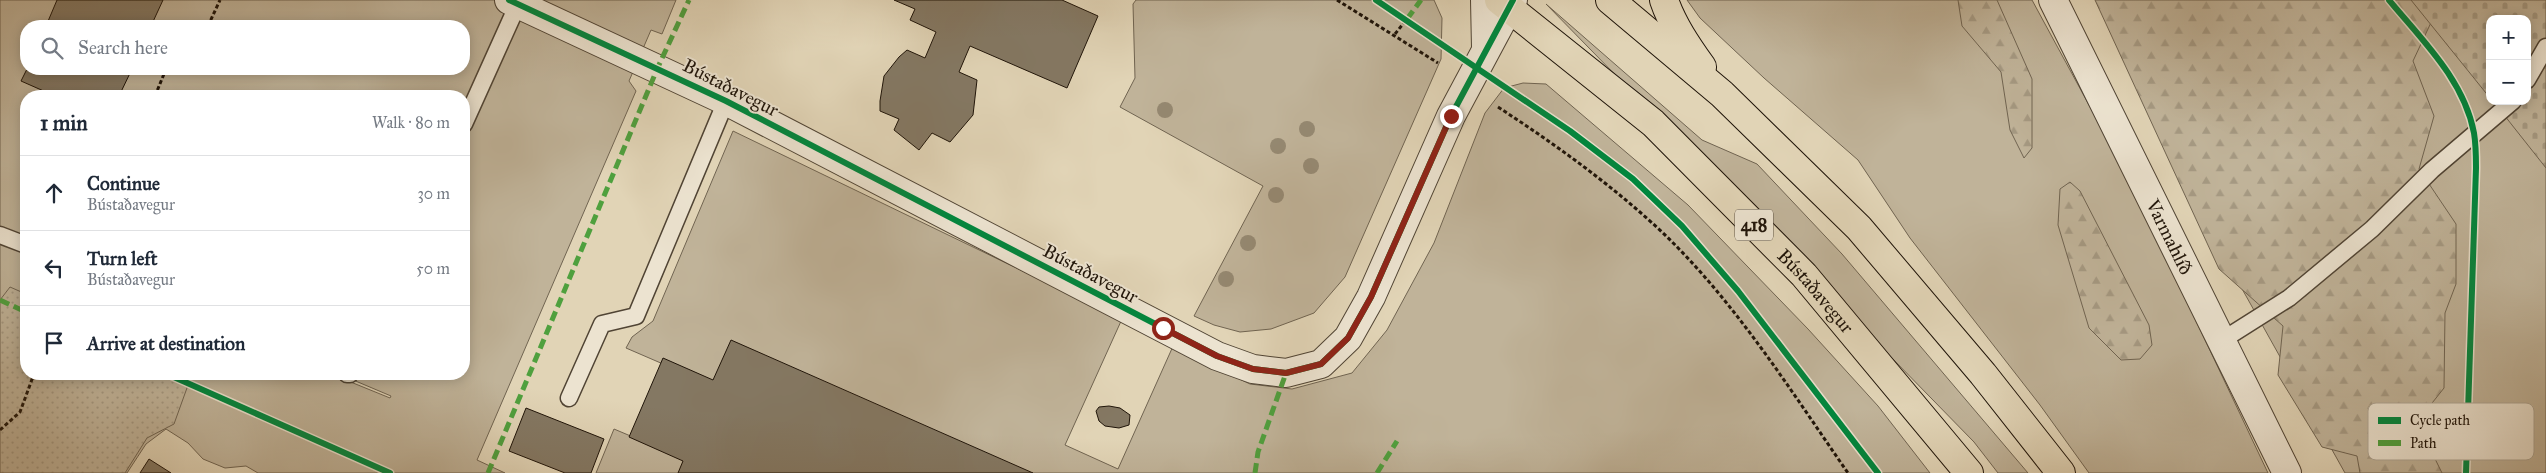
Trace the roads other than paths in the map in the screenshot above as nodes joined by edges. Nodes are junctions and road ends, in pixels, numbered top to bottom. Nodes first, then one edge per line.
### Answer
1 (1610, 0) edge
2 (1664, 0) edge
3 (2053, 0) edge
4 (514, 2) edge
5 (1501, 2) edge
6 (2546, 47) edge
7 (2531, 73) edge
8 (1722, 94) junction
9 (726, 101) junction
10 (2508, 105) edge
11 (470, 109) edge
12 (0, 235) edge
13 (20, 243) edge
14 (2221, 341) junction
15 (569, 398) dead end
16 (1969, 473) edge
17 (2061, 473) edge
18 (2287, 473) edge

1 - 8 main road
2 - 8 main road
3 - 14 street, Varmahlíð
4 - 9 street, Bústaðavegur
4 - 11 lane
5 - 9 street, Bústaðavegur
5 - 16 main road, Bústaðavegur / 418
6 - 7 lane
8 - 17 main road
9 - 15 lane
10 - 14 lane
12 - 13 lane
14 - 18 street, Varmahlíð

